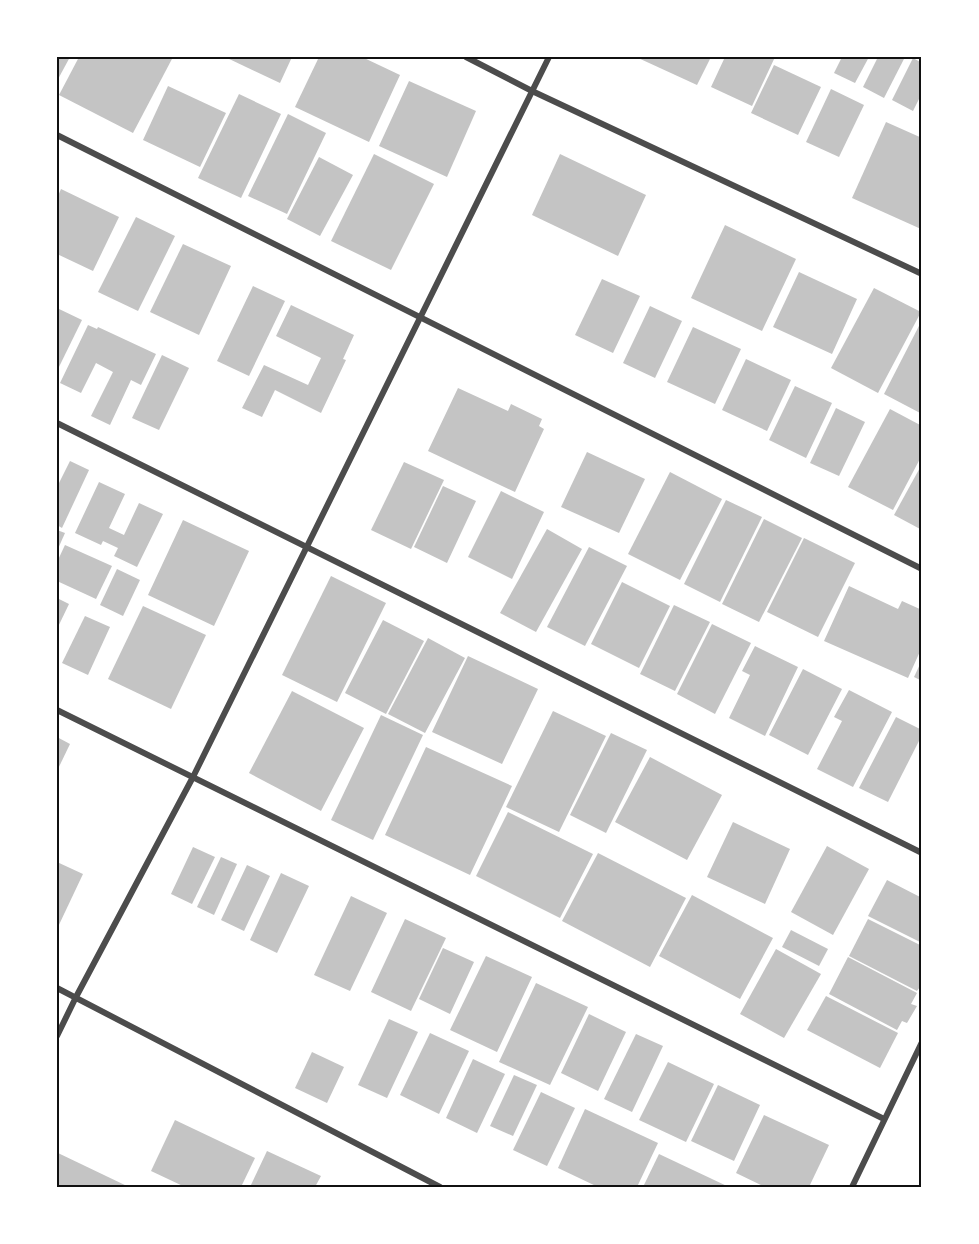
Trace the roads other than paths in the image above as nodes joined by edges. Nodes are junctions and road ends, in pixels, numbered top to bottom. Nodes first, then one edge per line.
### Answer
1 (466, 57) edge
2 (549, 57) edge
3 (532, 90) junction
4 (57, 135) edge
5 (922, 274) edge
6 (421, 316) junction
7 (57, 423) edge
8 (307, 548) junction
9 (922, 569) edge
10 (57, 710) edge
11 (193, 777) junction
12 (922, 853) edge
13 (57, 988) edge
14 (76, 997) junction
15 (57, 1036) edge
16 (922, 1042) edge
17 (885, 1119) junction
18 (440, 1187) edge
19 (852, 1187) edge

1 - 3 street
2 - 3 street
3 - 5 street
3 - 6 street
4 - 6 street
6 - 8 street
6 - 9 street
7 - 8 street
8 - 11 street
8 - 12 street
10 - 11 street
11 - 14 street
11 - 17 street
13 - 14 street
14 - 15 street
14 - 18 street
16 - 17 street
17 - 19 street

